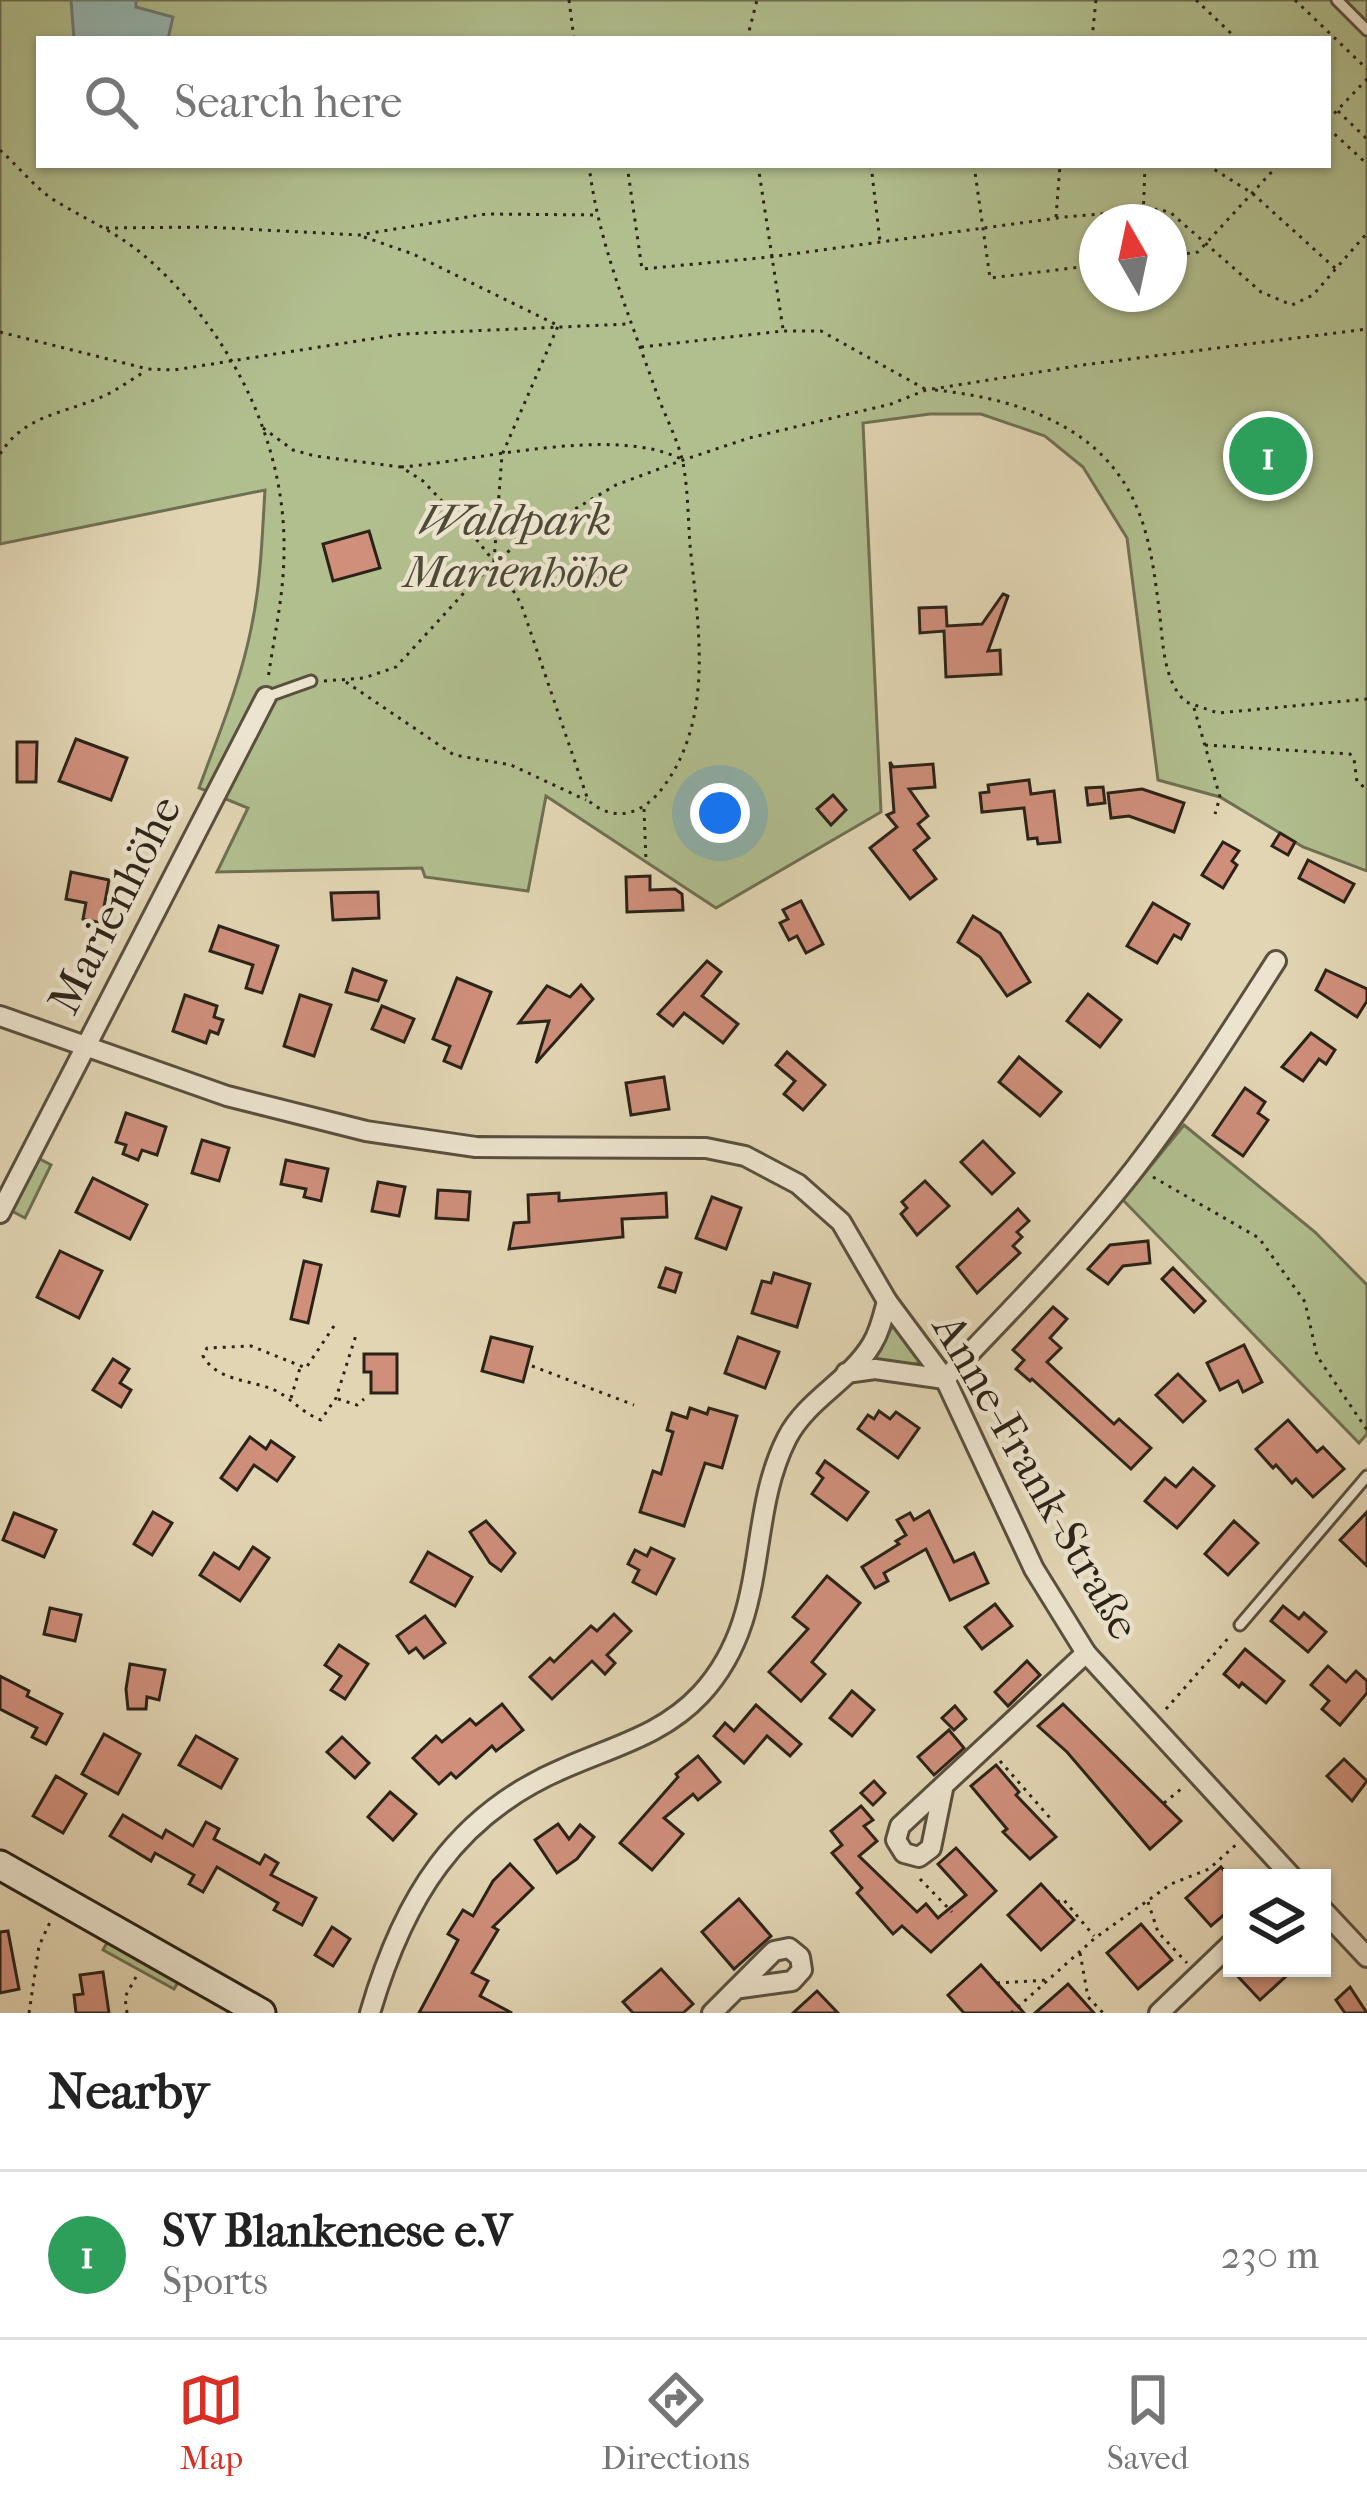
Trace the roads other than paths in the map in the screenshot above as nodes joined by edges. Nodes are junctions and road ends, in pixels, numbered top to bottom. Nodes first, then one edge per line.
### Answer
1 (1337, 0) edge
2 (1367, 30) edge
3 (310, 681) road end
4 (266, 697) joint
5 (1276, 961) dead end
6 (0, 1016) edge
7 (87, 1046) junction
8 (0, 1213) edge
9 (887, 1301) junction
10 (846, 1373) junction
11 (945, 1379) junction
12 (1367, 1476) edge
13 (1240, 1625) road end
14 (1086, 1653) junction
15 (943, 1790) junction
16 (0, 1865) edge
17 (1285, 1869) edge
18 (1331, 1919) edge
19 (1223, 1952) edge
20 (1367, 1957) edge
21 (741, 1988) dead end
22 (261, 2013) edge
23 (370, 2013) edge
24 (712, 2013) edge
25 (1159, 2013) edge

1 - 2 lane
3 - 4 lane
4 - 7 street, Marienhöhe
5 - 11 street
6 - 7 street, Anne-Frank-Straße
7 - 8 street, Marienhöhe
7 - 9 street, Anne-Frank-Straße
9 - 10 street
9 - 11 street, Anne-Frank-Straße
10 - 11 street
10 - 23 street
11 - 14 street, Anne-Frank-Straße
12 - 13 lane
14 - 15 street
14 - 17 street, Anne-Frank-Straße
15 - 15 street
16 - 22 main road
18 - 20 street
19 - 25 street
21 - 24 street

